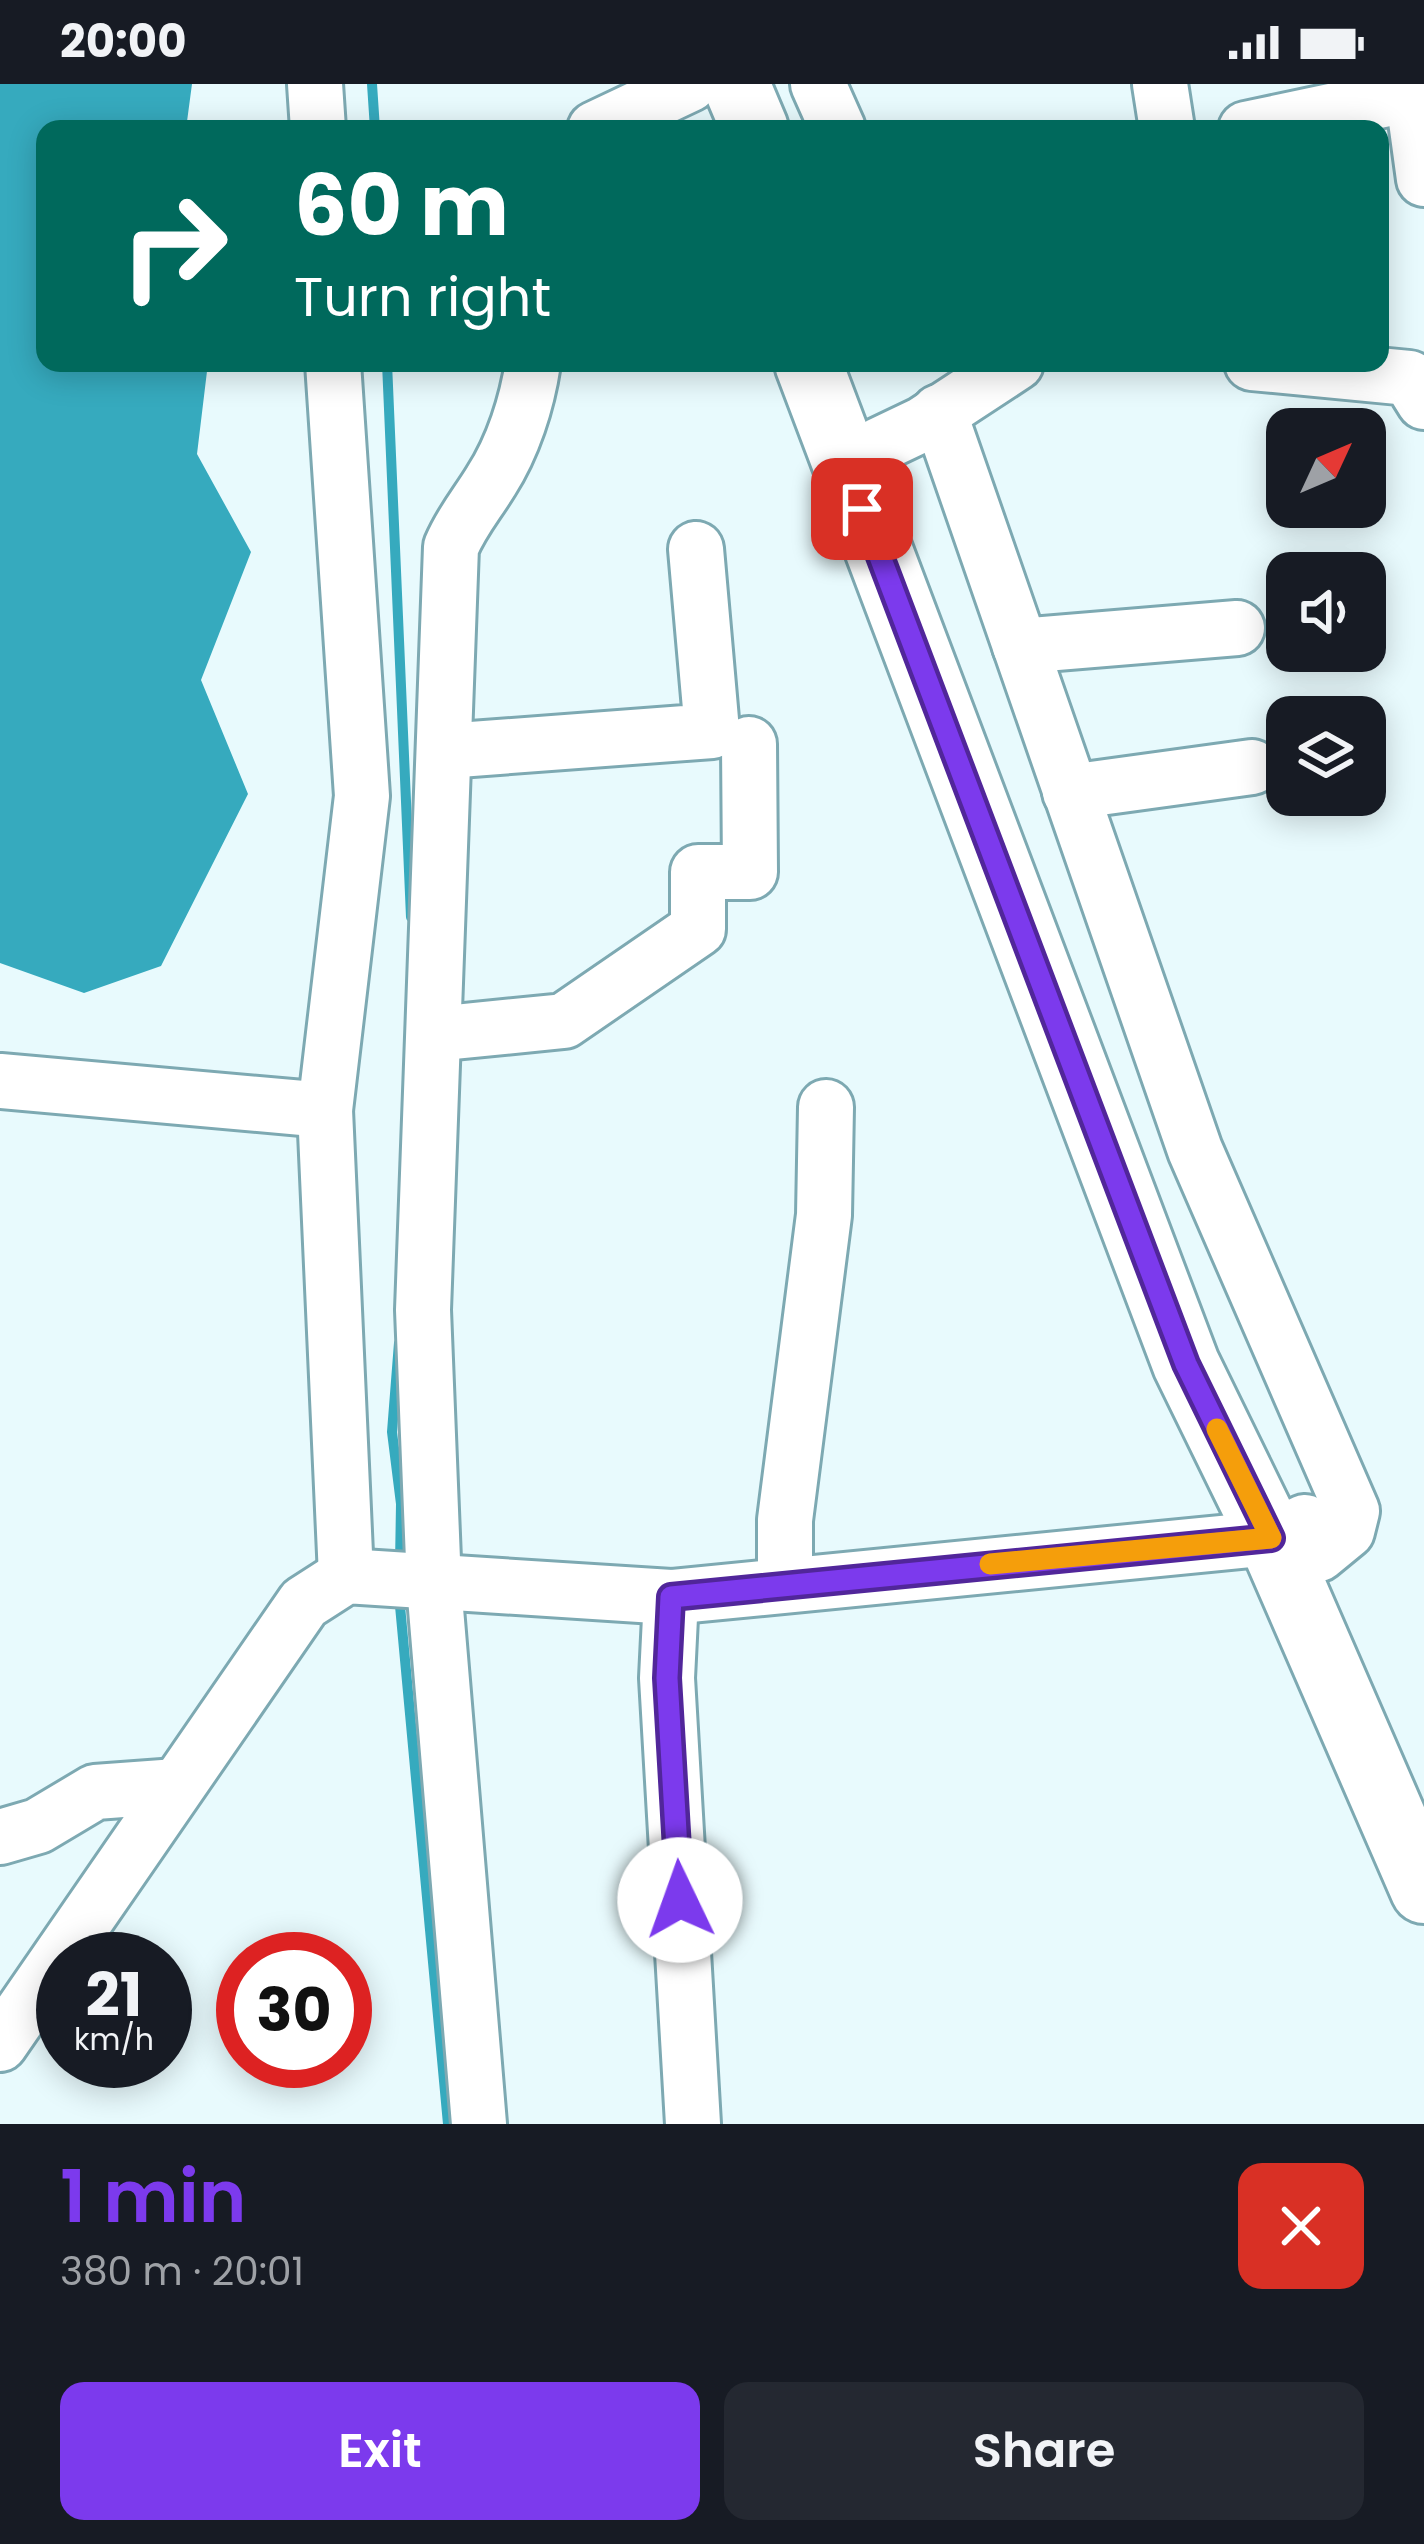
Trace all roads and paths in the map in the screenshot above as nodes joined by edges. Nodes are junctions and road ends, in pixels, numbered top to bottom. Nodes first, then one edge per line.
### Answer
1 (315, 84) edge
2 (693, 84) edge
3 (736, 84) edge
4 (818, 84) edge
5 (1160, 84) edge
6 (1411, 89) edge
7 (317, 120) edge
8 (615, 120) edge
9 (710, 120) edge
10 (750, 120) edge
11 (834, 120) edge
12 (1166, 120) edge
13 (1283, 120) edge
14 (1424, 179) edge
15 (335, 372) edge
16 (531, 372) edge
17 (811, 372) edge
18 (851, 372) edge
19 (994, 372) edge
20 (1389, 372) edge
21 (1419, 374) edge
22 (946, 391) edge
23 (879, 445) junction
24 (696, 549) dead end
25 (1237, 628) dead end
26 (1020, 646) junction
27 (749, 744) dead end
28 (1252, 767) dead end
29 (414, 780) junction
30 (1070, 792) junction
31 (434, 1034) junction
32 (0, 1081) edge
33 (826, 1107) dead end
34 (326, 1110) junction
35 (1298, 1538) junction
36 (396, 1581) junction
37 (785, 1583) junction
38 (671, 1597) junction
39 (177, 1786) junction
40 (1424, 1796) edge
41 (0, 1837) edge
42 (1424, 1890) edge
43 (0, 2044) edge
44 (478, 2124) edge
45 (693, 2124) edge

1 - 7 street
2 - 8 street
2 - 9 main road
3 - 10 main road
4 - 11 street
5 - 12 street
6 - 13 street
6 - 14 street
15 - 29 street
16 - 29 street
17 - 35 main road
18 - 23 main road
19 - 22 street
20 - 21 street
22 - 23 street
22 - 26 street
23 - 35 main road
24 - 29 street
25 - 26 street
26 - 30 street
27 - 31 street
28 - 30 street
29 - 31 street
29 - 34 street
30 - 35 street
31 - 36 street
32 - 34 street
33 - 37 street
34 - 36 street
35 - 37 street
35 - 40 main road
35 - 42 main road
36 - 38 street
36 - 39 street
36 - 44 street
37 - 38 street
38 - 45 street
39 - 41 street
39 - 43 street

